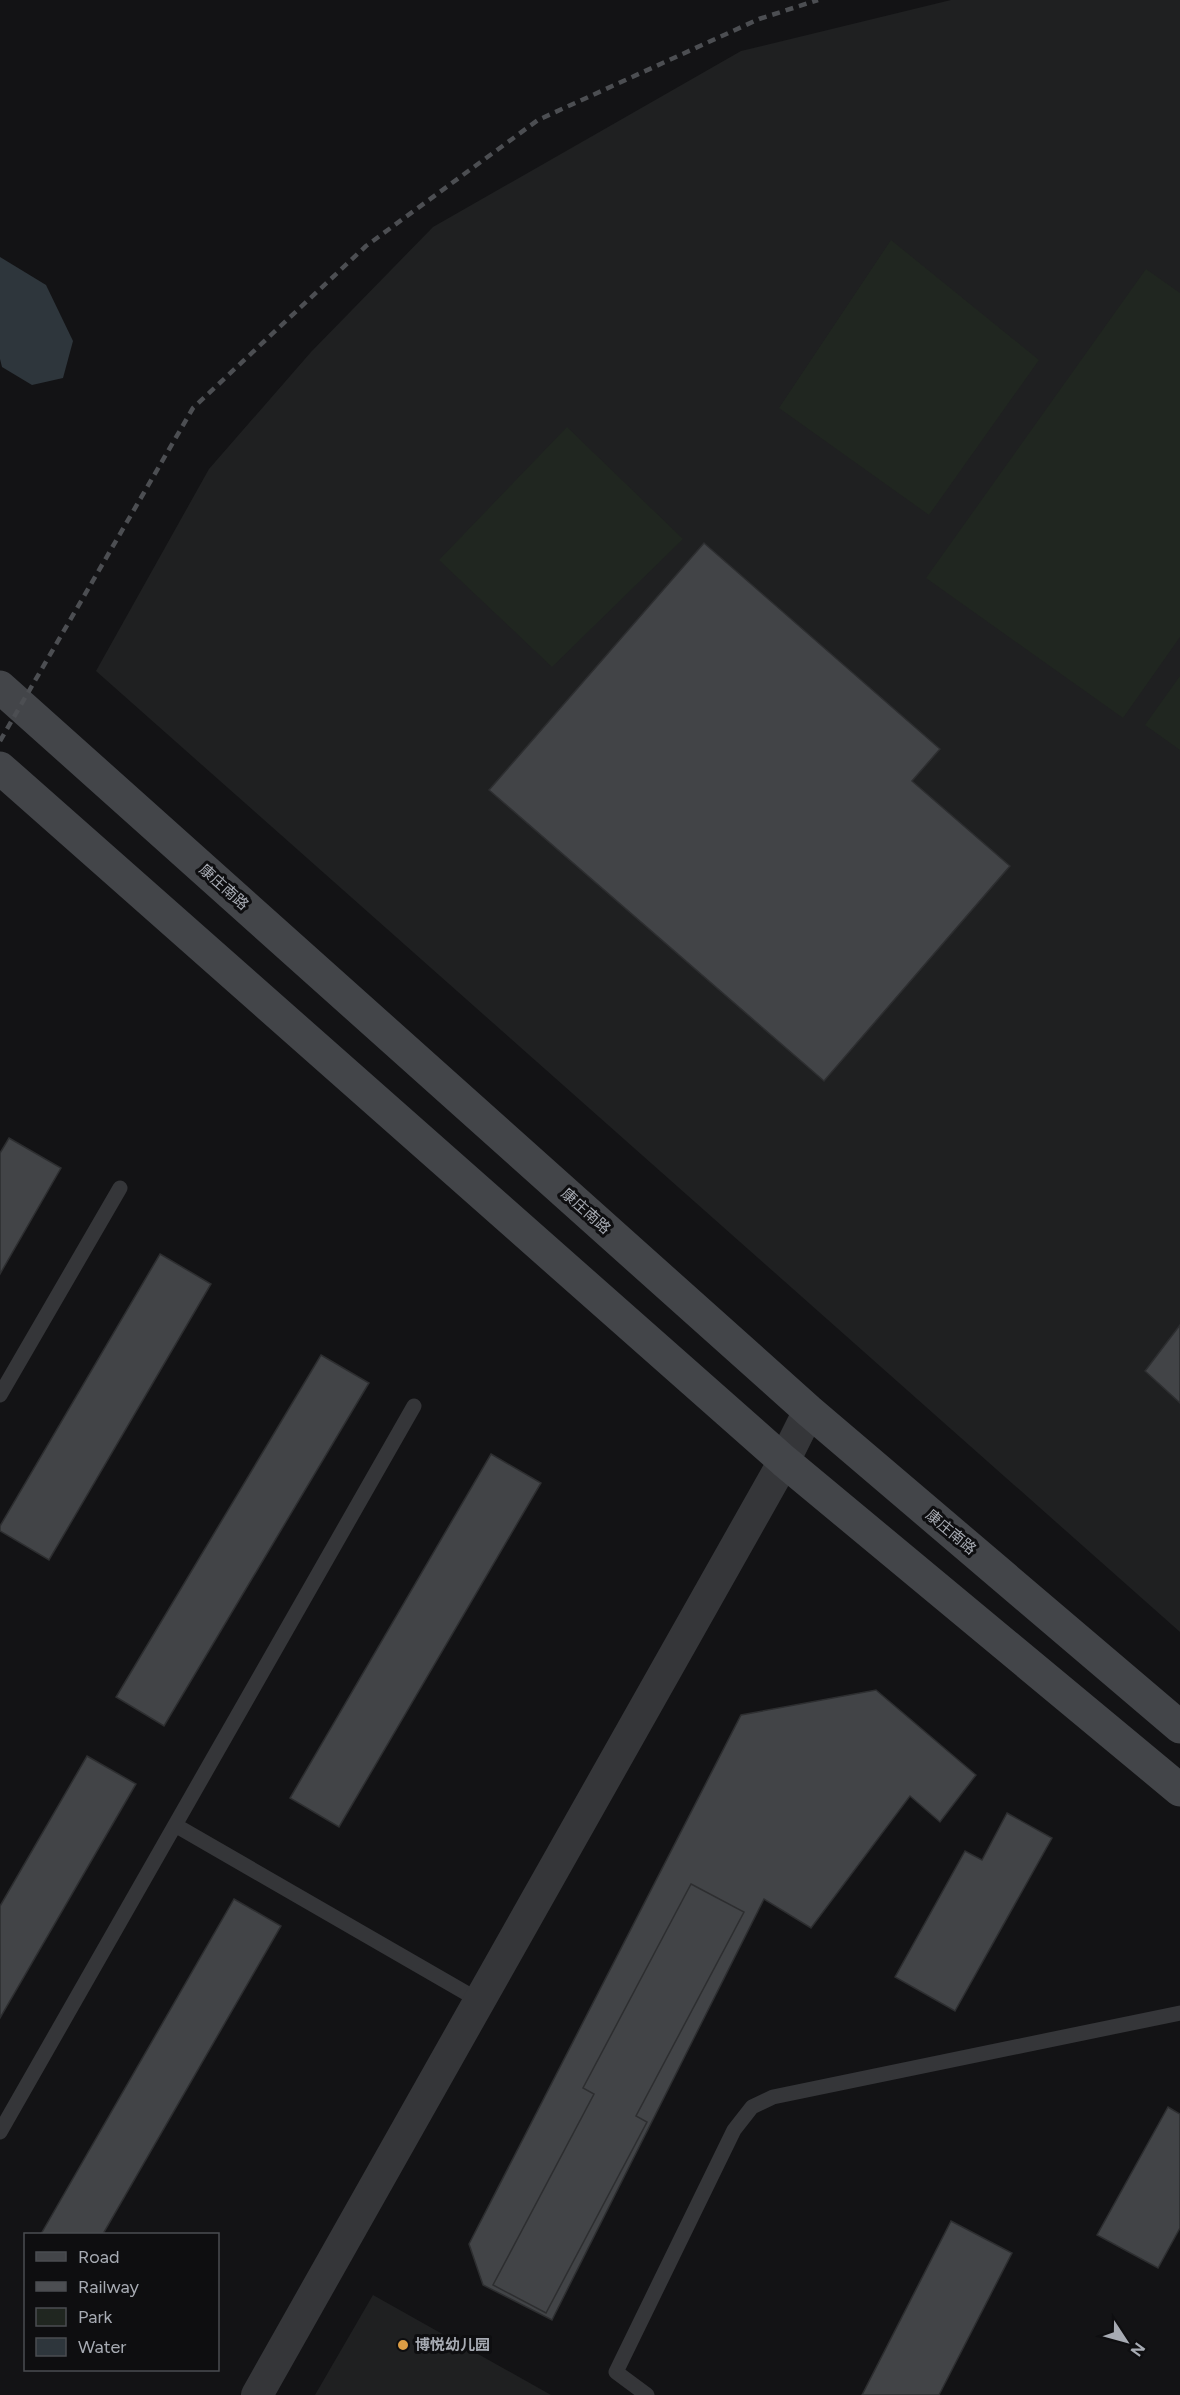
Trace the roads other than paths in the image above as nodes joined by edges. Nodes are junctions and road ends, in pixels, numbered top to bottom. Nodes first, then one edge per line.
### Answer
1 (0, 687) edge
2 (0, 768) edge
3 (120, 1188) dead end
4 (0, 1395) edge
5 (414, 1406) dead end
6 (809, 1411) junction
7 (784, 1461) junction
8 (1180, 1727) edge
9 (1180, 1790) edge
10 (175, 1825) junction
11 (480, 2001) junction
12 (1180, 2013) edge
13 (0, 2132) edge
14 (257, 2395) edge
15 (647, 2395) edge

1 - 6 main road, 康庄南路
2 - 7 main road
3 - 4 lane
5 - 10 lane
6 - 7 street
6 - 8 main road, 康庄南路
7 - 9 main road
7 - 11 street
10 - 11 lane
10 - 13 lane
11 - 14 street
12 - 15 lane

